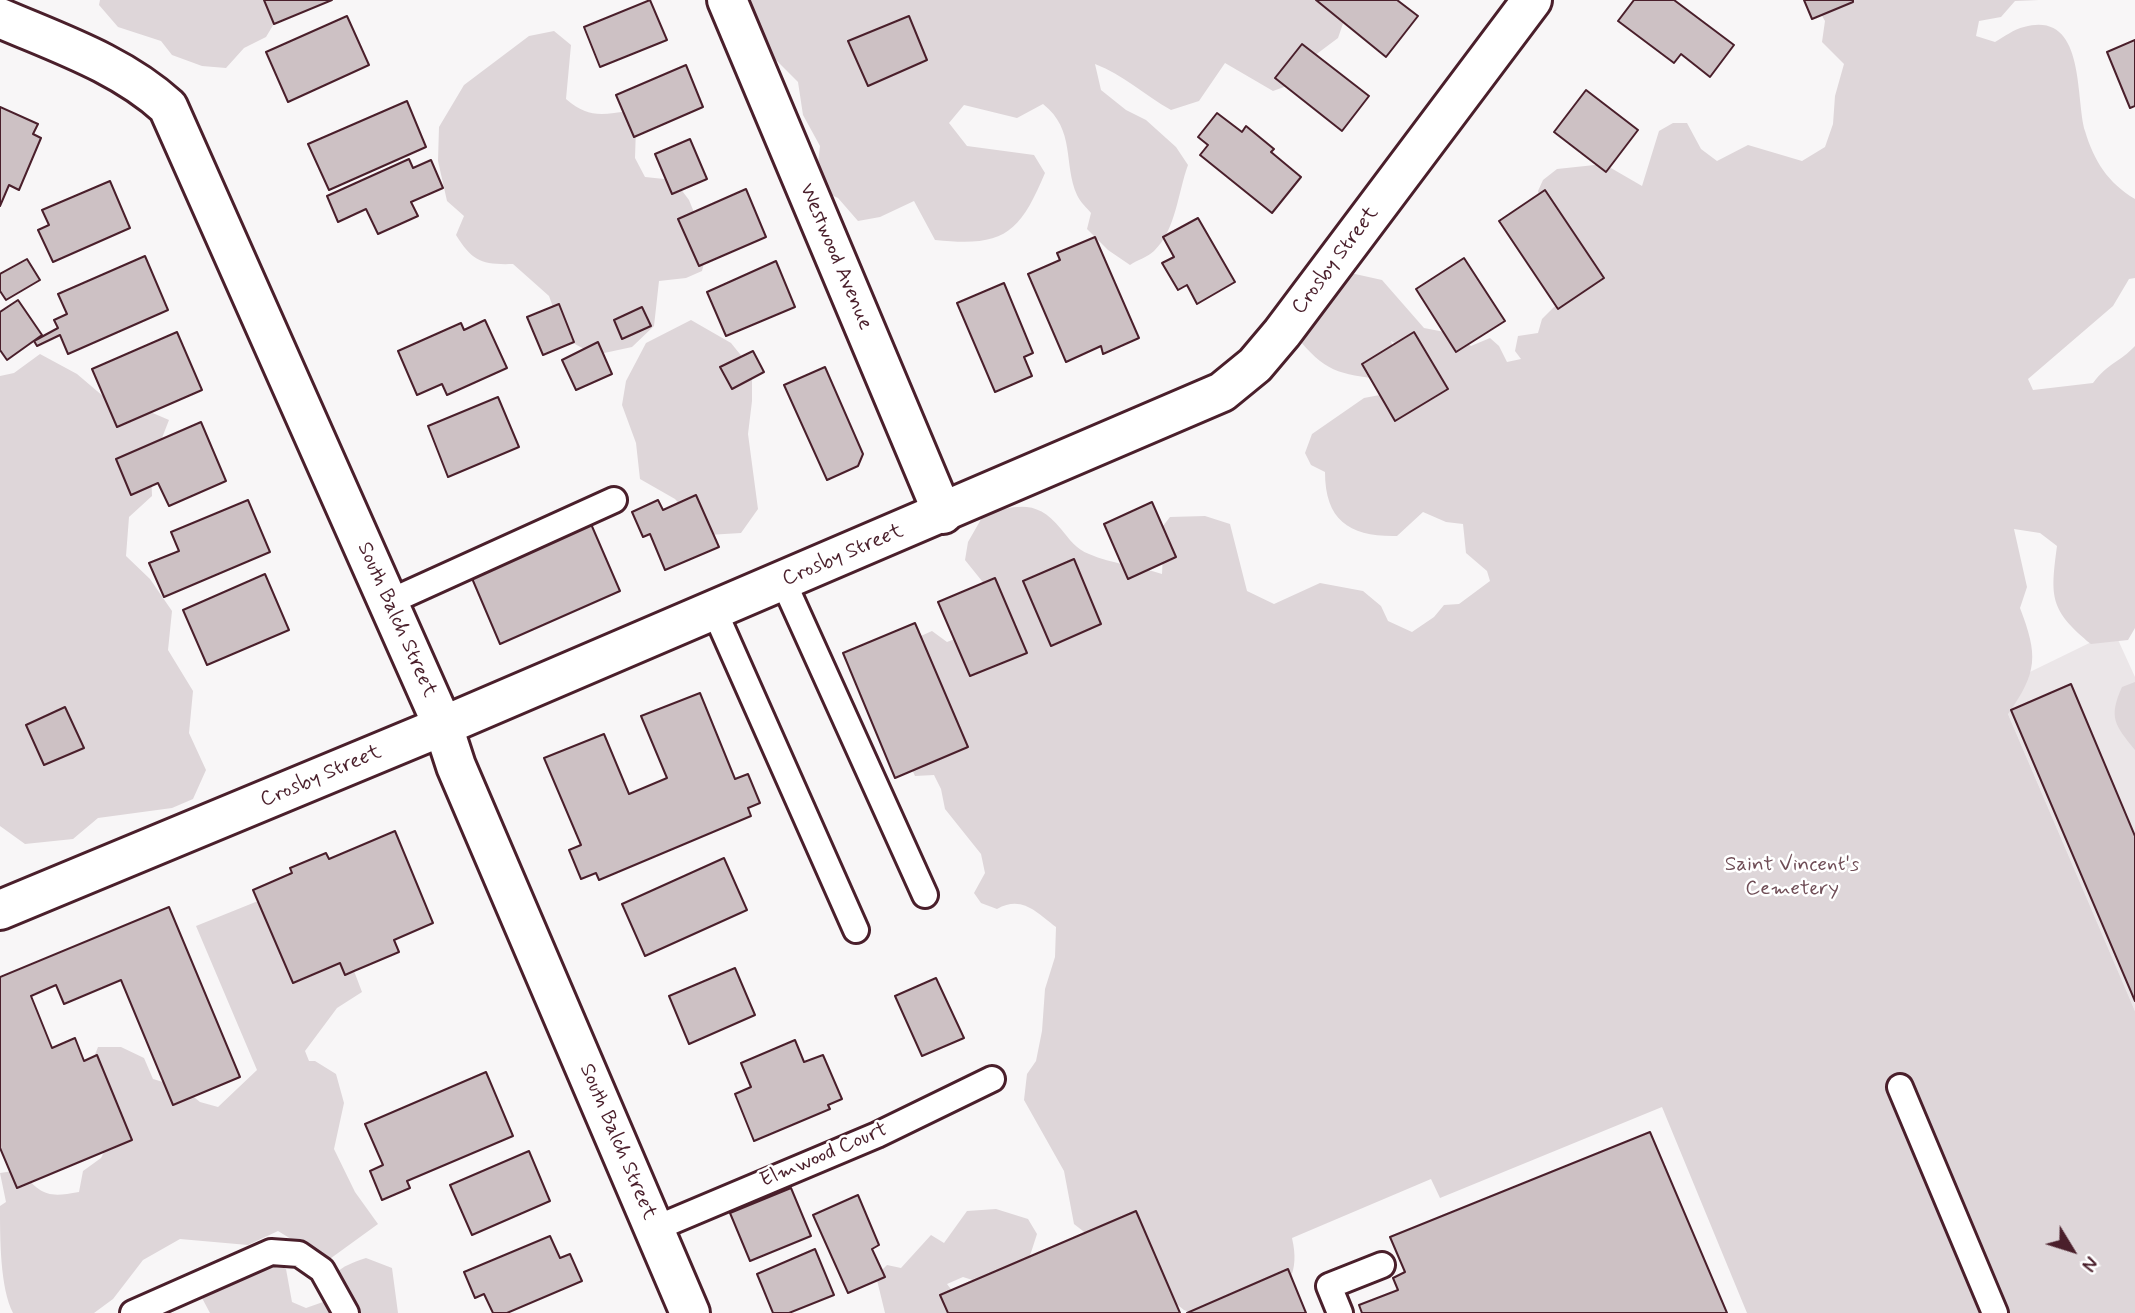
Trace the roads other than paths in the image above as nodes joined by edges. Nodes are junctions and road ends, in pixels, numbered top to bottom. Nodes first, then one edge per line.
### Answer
1 (727, 0) edge
2 (1532, 0) edge
3 (0, 18) edge
4 (614, 499) dead end
5 (943, 514) junction
6 (783, 581) junction
7 (389, 602) junction
8 (714, 610) junction
9 (443, 726) junction
10 (925, 895) dead end
11 (0, 910) edge
12 (856, 930) dead end
13 (992, 1079) dead end
14 (1900, 1087) dead end
15 (654, 1229) junction
16 (1382, 1265) dead end
17 (134, 1313) edge
18 (346, 1313) edge
19 (690, 1313) edge
20 (1340, 1313) edge
21 (1995, 1313) edge

1 - 5 street, Westwood Avenue
2 - 5 street, Crosby Street
3 - 7 street, South Balch Street
4 - 7 lane
5 - 6 street, Crosby Street
6 - 8 street, Crosby Street
6 - 10 lane
7 - 9 street, South Balch Street
8 - 9 street, Crosby Street
8 - 12 lane
9 - 11 street, Crosby Street
9 - 15 street, South Balch Street
13 - 15 lane, Elmwood Court
14 - 21 lane
15 - 19 street, South Balch Street
16 - 20 lane
17 - 18 lane

